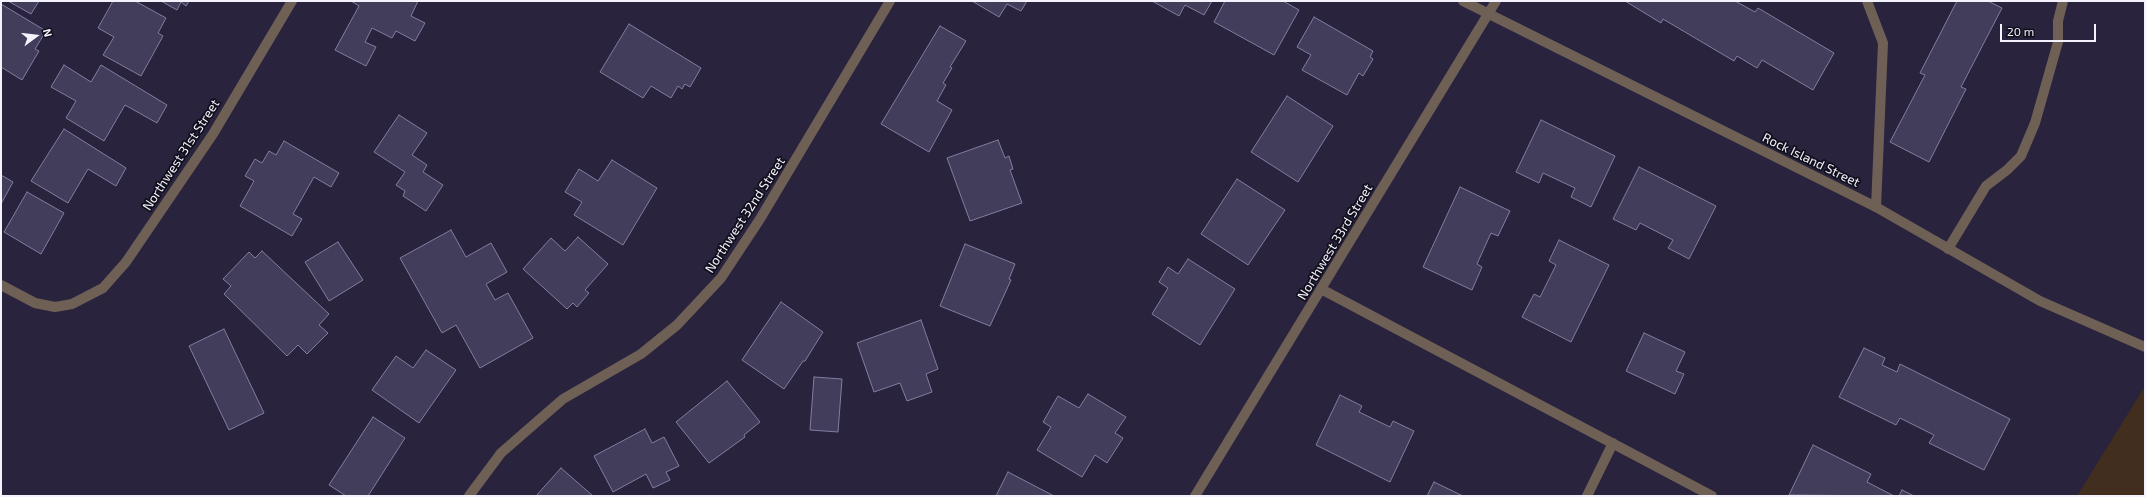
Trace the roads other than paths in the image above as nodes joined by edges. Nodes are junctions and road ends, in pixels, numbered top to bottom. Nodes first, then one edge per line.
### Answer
1 (292, 1) edge
2 (890, 1) edge
3 (1463, 1) edge
4 (1496, 1) edge
5 (1867, 1) edge
6 (2063, 1) edge
7 (1488, 15) junction
8 (1876, 207) junction
9 (1948, 249) junction
10 (1, 286) edge
11 (1321, 289) junction
12 (2145, 347) edge
13 (1613, 443) junction
14 (469, 496) edge
15 (1195, 496) edge
16 (1587, 496) edge
17 (1712, 496) edge

1 - 10 street, Northwest 31st Street
2 - 14 street, Northwest 32nd Street
3 - 7 street, Rock Island Street
4 - 7 street, Northwest 33rd Street
5 - 8 street
6 - 9 street
7 - 8 street, Rock Island Street
7 - 11 street, Northwest 33rd Street
8 - 9 street, Rock Island Street
9 - 12 street, Rock Island Street
11 - 13 street
11 - 15 street, Northwest 33rd Street
13 - 16 street
13 - 17 street

